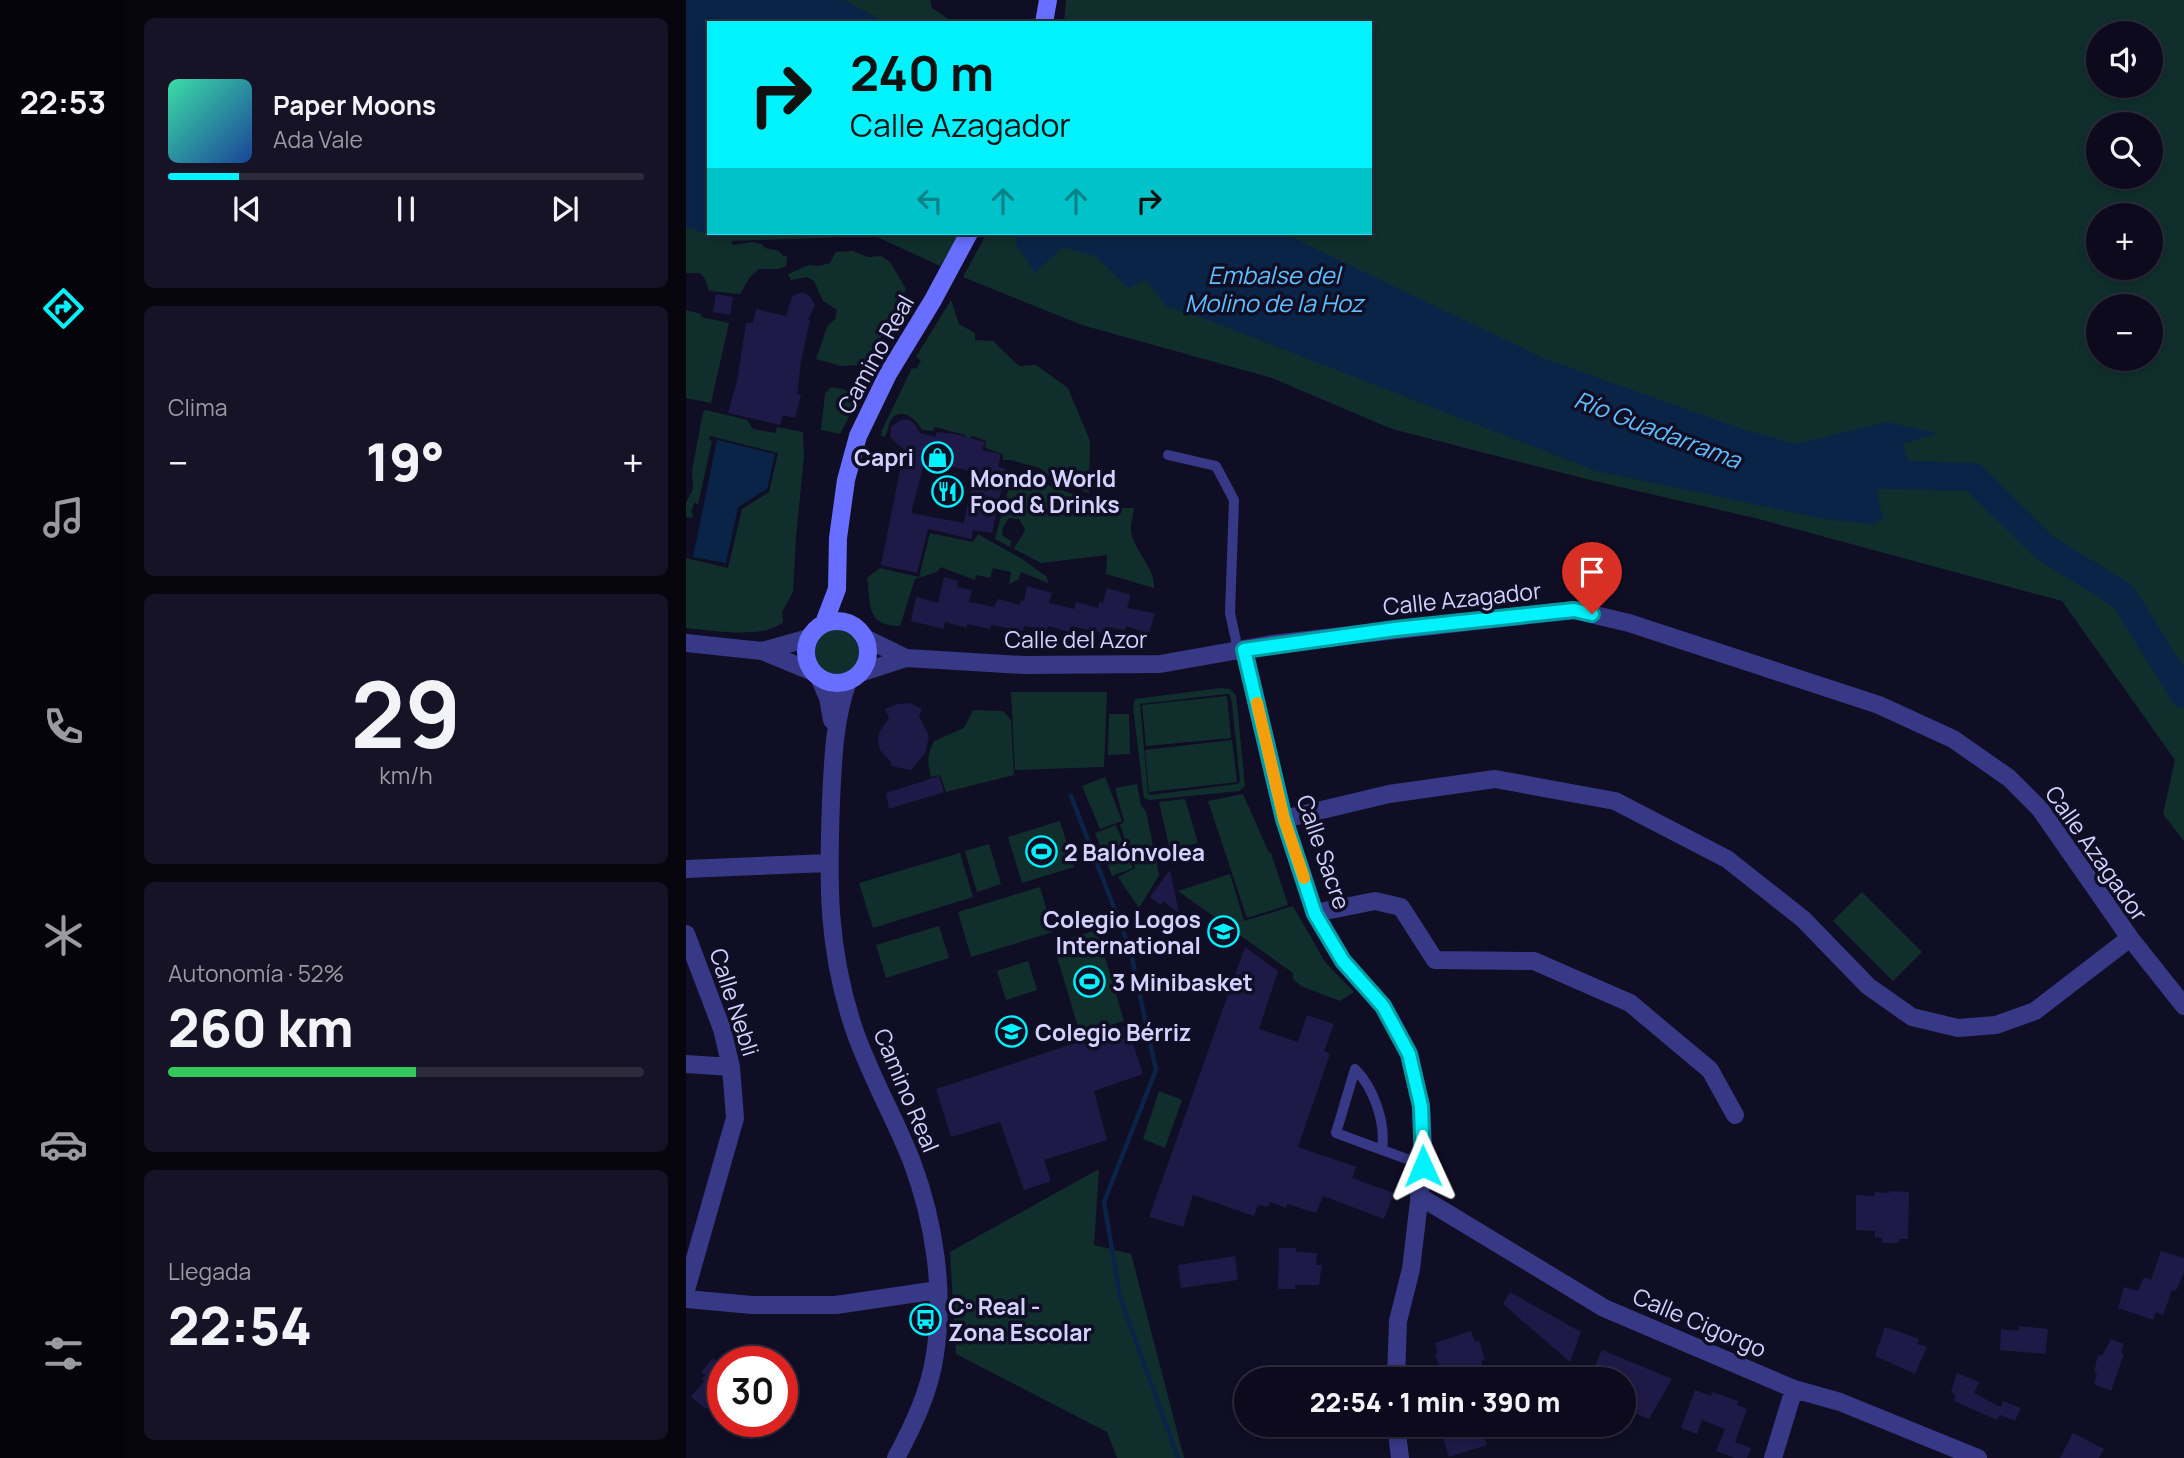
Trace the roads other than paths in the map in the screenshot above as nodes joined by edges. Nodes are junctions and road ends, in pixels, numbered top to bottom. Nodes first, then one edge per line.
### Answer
1 (1048, 0) edge
2 (1044, 21) edge
3 (968, 235) edge
4 (1168, 456) dead end
5 (837, 589) junction
6 (824, 623) junction
7 (851, 624) junction
8 (809, 638) junction
9 (865, 638) junction
10 (686, 643) edge
11 (1241, 650) junction
12 (762, 651) junction
13 (906, 658) junction
14 (816, 675) junction
15 (854, 677) junction
16 (834, 734) junction
17 (1284, 819) junction
18 (828, 863) junction
19 (686, 869) edge
20 (1315, 914) junction
21 (686, 934) edge
22 (2130, 939) junction
23 (2184, 1006) edge
24 (686, 1063) edge
25 (732, 1067) junction
26 (1735, 1115) dead end
27 (1382, 1150) junction
28 (1423, 1166) junction
29 (1419, 1196) junction
30 (686, 1290) edge
31 (938, 1290) junction
32 (686, 1299) edge
33 (1396, 1367) edge
34 (1794, 1389) junction
35 (1398, 1437) edge
36 (896, 1458) edge
37 (1401, 1458) edge
38 (1773, 1458) edge
39 (1978, 1458) edge

1 - 2 street
3 - 5 street, Camino Real
4 - 11 lane
5 - 6 street, Camino Real
5 - 7 street, Camino Real
6 - 7 street
6 - 8 street
7 - 9 street
8 - 12 street
8 - 14 street
9 - 13 street, Calle del Azor
9 - 15 street
10 - 12 street
11 - 13 street, Calle del Azor
11 - 17 street, Calle Sacre
11 - 22 street, Calle Azagador
12 - 14 street
13 - 15 street, Calle del Azor
14 - 15 street
14 - 16 street, Camino Real
15 - 16 street, Camino Real
16 - 18 street, Camino Real
17 - 20 street, Calle Sacre
17 - 22 street, Calle Azagador
18 - 19 street
18 - 31 street, Camino Real
20 - 26 street
20 - 28 street, Calle Sacre
21 - 25 street, Calle Nebli
22 - 23 street
24 - 25 street
25 - 30 street, Calle Nebli
27 - 27 lane
27 - 28 lane
28 - 29 street, Calle Sacre
29 - 33 street, Calle Sacre
29 - 34 street, Calle Cigorgo
31 - 32 street
31 - 36 street, Camino Real
34 - 38 street
34 - 39 street, Calle Cigorgo
35 - 37 street

